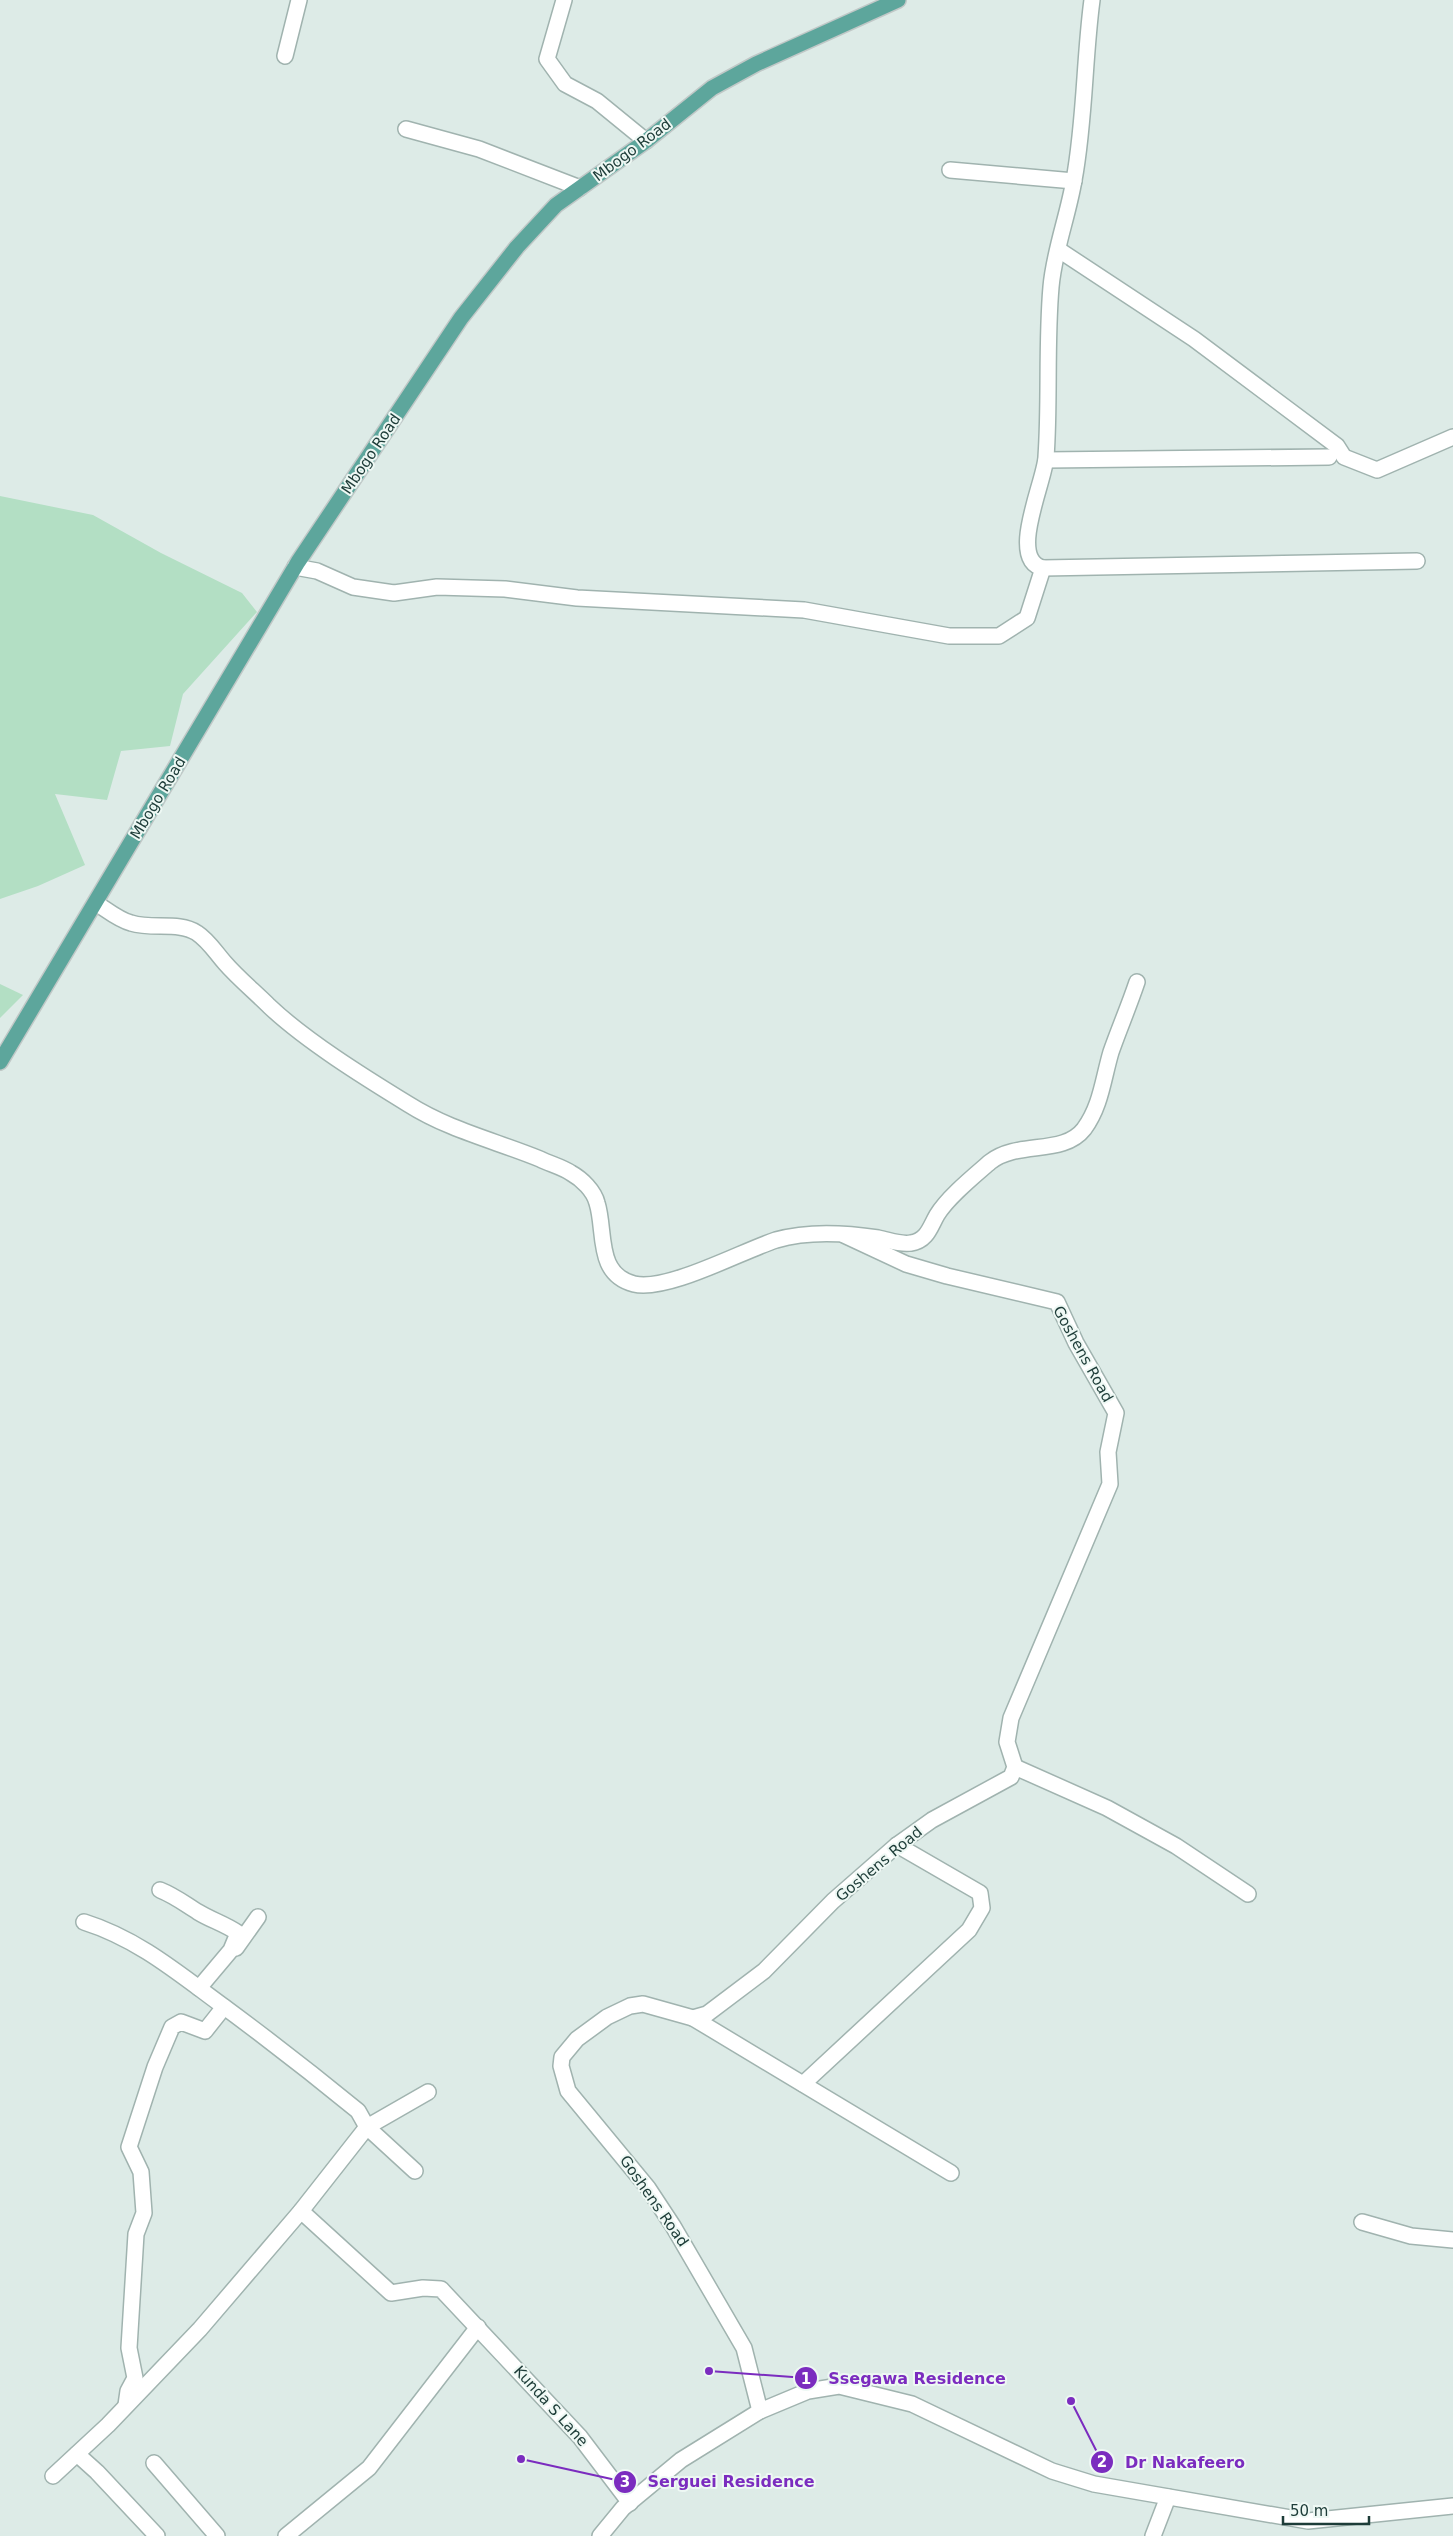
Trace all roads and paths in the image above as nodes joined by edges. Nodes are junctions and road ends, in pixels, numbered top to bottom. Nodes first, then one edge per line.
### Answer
1 (300, 0) edge
2 (564, 0) edge
3 (895, 0) edge
4 (1092, 0) edge
5 (285, 56) dead end
6 (406, 129) dead end
7 (646, 141) junction
8 (950, 170) dead end
9 (1074, 181) junction
10 (580, 188) junction
11 (1059, 250) junction
12 (1453, 437) edge
13 (1329, 457) dead end
14 (1046, 460) junction
15 (1417, 561) dead end
16 (295, 567) junction
17 (1043, 568) junction
18 (96, 903) junction
19 (1137, 982) dead end
20 (0, 1062) edge
21 (844, 1235) junction
22 (1015, 1767) junction
23 (897, 1845) junction
24 (160, 1890) dead end
25 (1248, 1894) dead end
26 (258, 1918) dead end
27 (84, 1922) dead end
28 (200, 1988) junction
29 (218, 2002) junction
30 (694, 2018) junction
31 (803, 2084) junction
32 (428, 2092) dead end
33 (367, 2128) junction
34 (415, 2171) dead end
35 (951, 2173) dead end
36 (301, 2211) junction
37 (1362, 2222) dead end
38 (1453, 2240) edge
39 (478, 2327) junction
40 (126, 2406) junction
41 (760, 2411) junction
42 (77, 2454) junction
43 (154, 2463) dead end
44 (53, 2476) dead end
45 (1168, 2497) junction
46 (630, 2503) junction
47 (1453, 2506) edge
48 (1308, 2521) junction
49 (214, 2535) edge
50 (157, 2536) edge
51 (286, 2536) edge
52 (600, 2536) edge
53 (1153, 2536) edge
54 (1312, 2536) edge

1 - 5 street
2 - 7 street
3 - 7 main road, Mbogo Road
4 - 9 street
6 - 10 street
7 - 10 main road, Mbogo Road
8 - 9 street
9 - 11 street
10 - 16 main road, Mbogo Road
11 - 12 street
11 - 14 street
13 - 14 street
14 - 17 street
15 - 17 street
16 - 17 street
16 - 18 main road, Mbogo Road
18 - 20 main road, Mbogo Road
18 - 21 street
19 - 21 street
21 - 22 street, Goshens Road
22 - 23 street, Goshens Road
22 - 25 street
23 - 30 street, Goshens Road
23 - 31 street
24 - 28 street
26 - 29 street
27 - 28 street
28 - 29 street
29 - 33 street
29 - 40 street
30 - 31 street
30 - 41 street, Goshens Road
31 - 35 street
32 - 33 street
33 - 34 street
33 - 36 street
36 - 39 street, Kunda S Lane
36 - 40 street
37 - 38 street
39 - 46 street, Kunda S Lane
39 - 51 street
40 - 42 street
41 - 45 street
41 - 46 street
42 - 44 street
42 - 50 street
43 - 49 street
45 - 48 street
45 - 53 street
46 - 52 street
47 - 48 street
48 - 54 street

